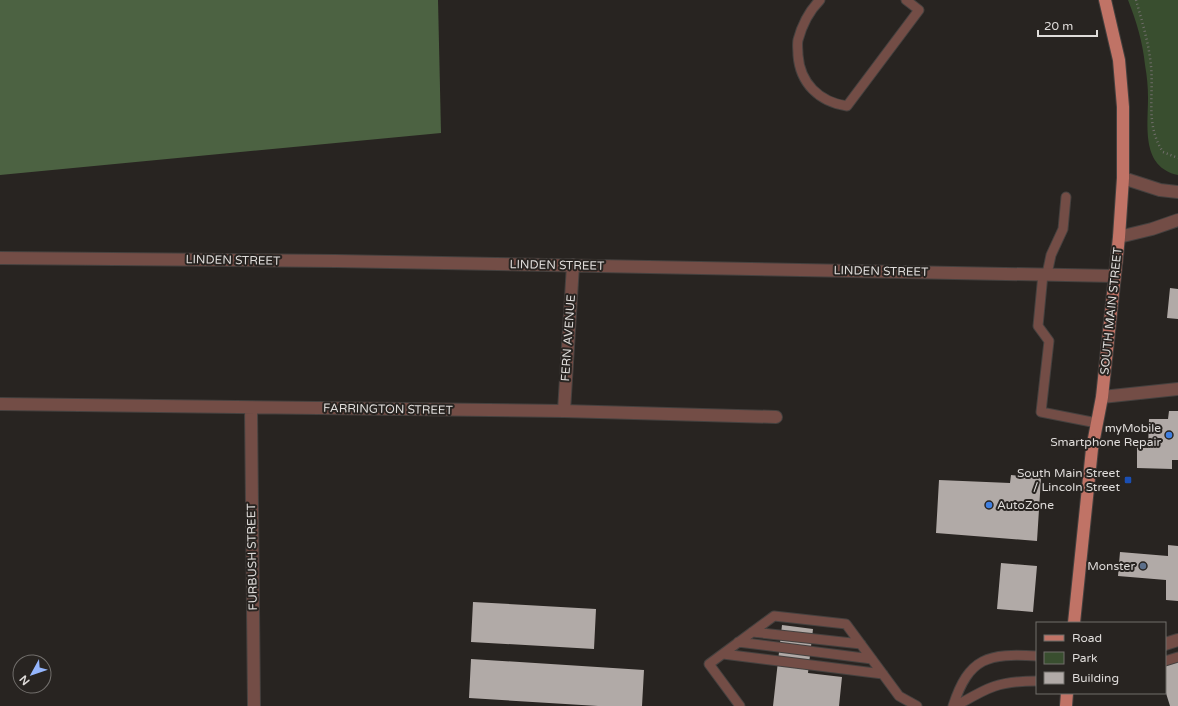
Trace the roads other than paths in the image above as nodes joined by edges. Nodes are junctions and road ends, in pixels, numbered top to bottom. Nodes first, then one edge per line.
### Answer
1 (820, 0) edge
2 (906, 0) edge
3 (1105, 0) edge
4 (1123, 178) junction
5 (1178, 192) edge
6 (1066, 198) dead end
7 (1178, 220) edge
8 (1119, 237) junction
9 (0, 258) edge
10 (573, 265) junction
11 (1045, 274) junction
12 (1114, 276) junction
13 (1178, 389) edge
14 (1102, 397) junction
15 (0, 404) edge
16 (251, 408) junction
17 (564, 411) junction
18 (776, 417) dead end
19 (1097, 423) junction
20 (1074, 622) edge
21 (752, 632) junction
22 (1178, 640) edge
23 (738, 642) junction
24 (861, 644) junction
25 (1166, 644) edge
26 (723, 654) junction
27 (1036, 656) edge
28 (1178, 657) edge
29 (872, 659) junction
30 (1166, 661) edge
31 (883, 674) junction
32 (1036, 681) edge
33 (1067, 694) edge
34 (254, 706) edge
35 (740, 706) edge
36 (917, 706) edge
37 (954, 706) edge
38 (1066, 706) edge

1 - 2 lane
3 - 4 main road, SOUTH MAIN STREET
4 - 5 street
4 - 8 main road, SOUTH MAIN STREET
6 - 11 lane
7 - 8 street
8 - 12 main road, SOUTH MAIN STREET
9 - 10 street, LINDEN STREET
10 - 11 street, LINDEN STREET
10 - 17 street, FERN AVENUE
11 - 12 street, LINDEN STREET
11 - 19 lane
12 - 14 main road, SOUTH MAIN STREET
13 - 14 street
14 - 19 main road, SOUTH MAIN STREET
15 - 16 street, FARRINGTON STREET
16 - 17 street, FARRINGTON STREET
16 - 34 street, FURBUSH STREET
17 - 18 street, FARRINGTON STREET
19 - 20 main road, SOUTH MAIN STREET
21 - 23 lane
21 - 24 lane
21 - 24 lane
22 - 25 street
23 - 26 lane
23 - 29 lane
24 - 29 lane
26 - 31 lane
26 - 35 lane
27 - 37 lane
28 - 30 lane
29 - 31 lane
31 - 36 lane
32 - 37 lane
33 - 38 main road

